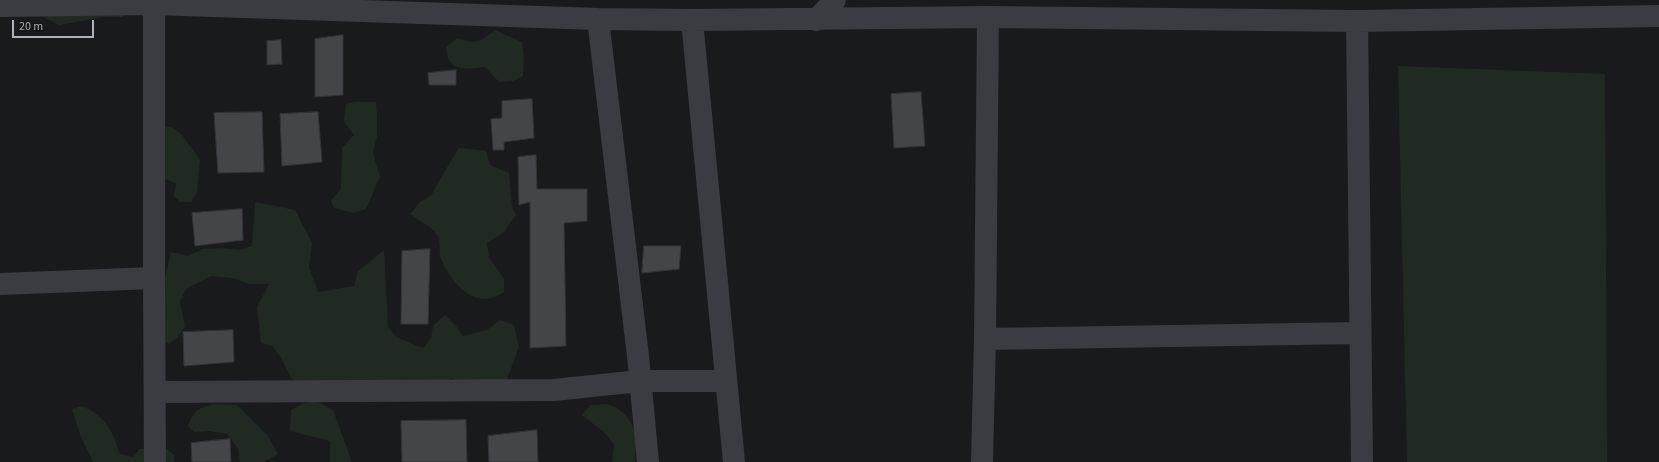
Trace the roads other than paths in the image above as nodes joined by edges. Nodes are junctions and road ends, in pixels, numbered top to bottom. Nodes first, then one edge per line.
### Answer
1 (835, 0) edge
2 (154, 4) junction
3 (0, 6) edge
4 (1659, 16) edge
5 (988, 17) junction
6 (598, 19) junction
7 (692, 20) junction
8 (816, 20) junction
9 (1356, 21) junction
10 (154, 278) junction
11 (0, 284) edge
12 (1359, 333) junction
13 (985, 339) junction
14 (640, 381) junction
15 (726, 381) junction
16 (155, 392) junction
17 (155, 462) edge
18 (648, 462) edge
19 (734, 462) edge
20 (982, 462) edge
21 (1362, 462) edge

1 - 8 street
2 - 3 street
2 - 6 street
2 - 10 street
4 - 9 street
5 - 8 street
5 - 9 street
5 - 13 street
6 - 7 street
6 - 14 street
7 - 8 street
7 - 15 street
9 - 12 street
10 - 11 street
10 - 16 street
12 - 13 street
12 - 21 street
13 - 20 street
14 - 15 street
14 - 16 street
14 - 18 street
15 - 19 street
16 - 17 street

